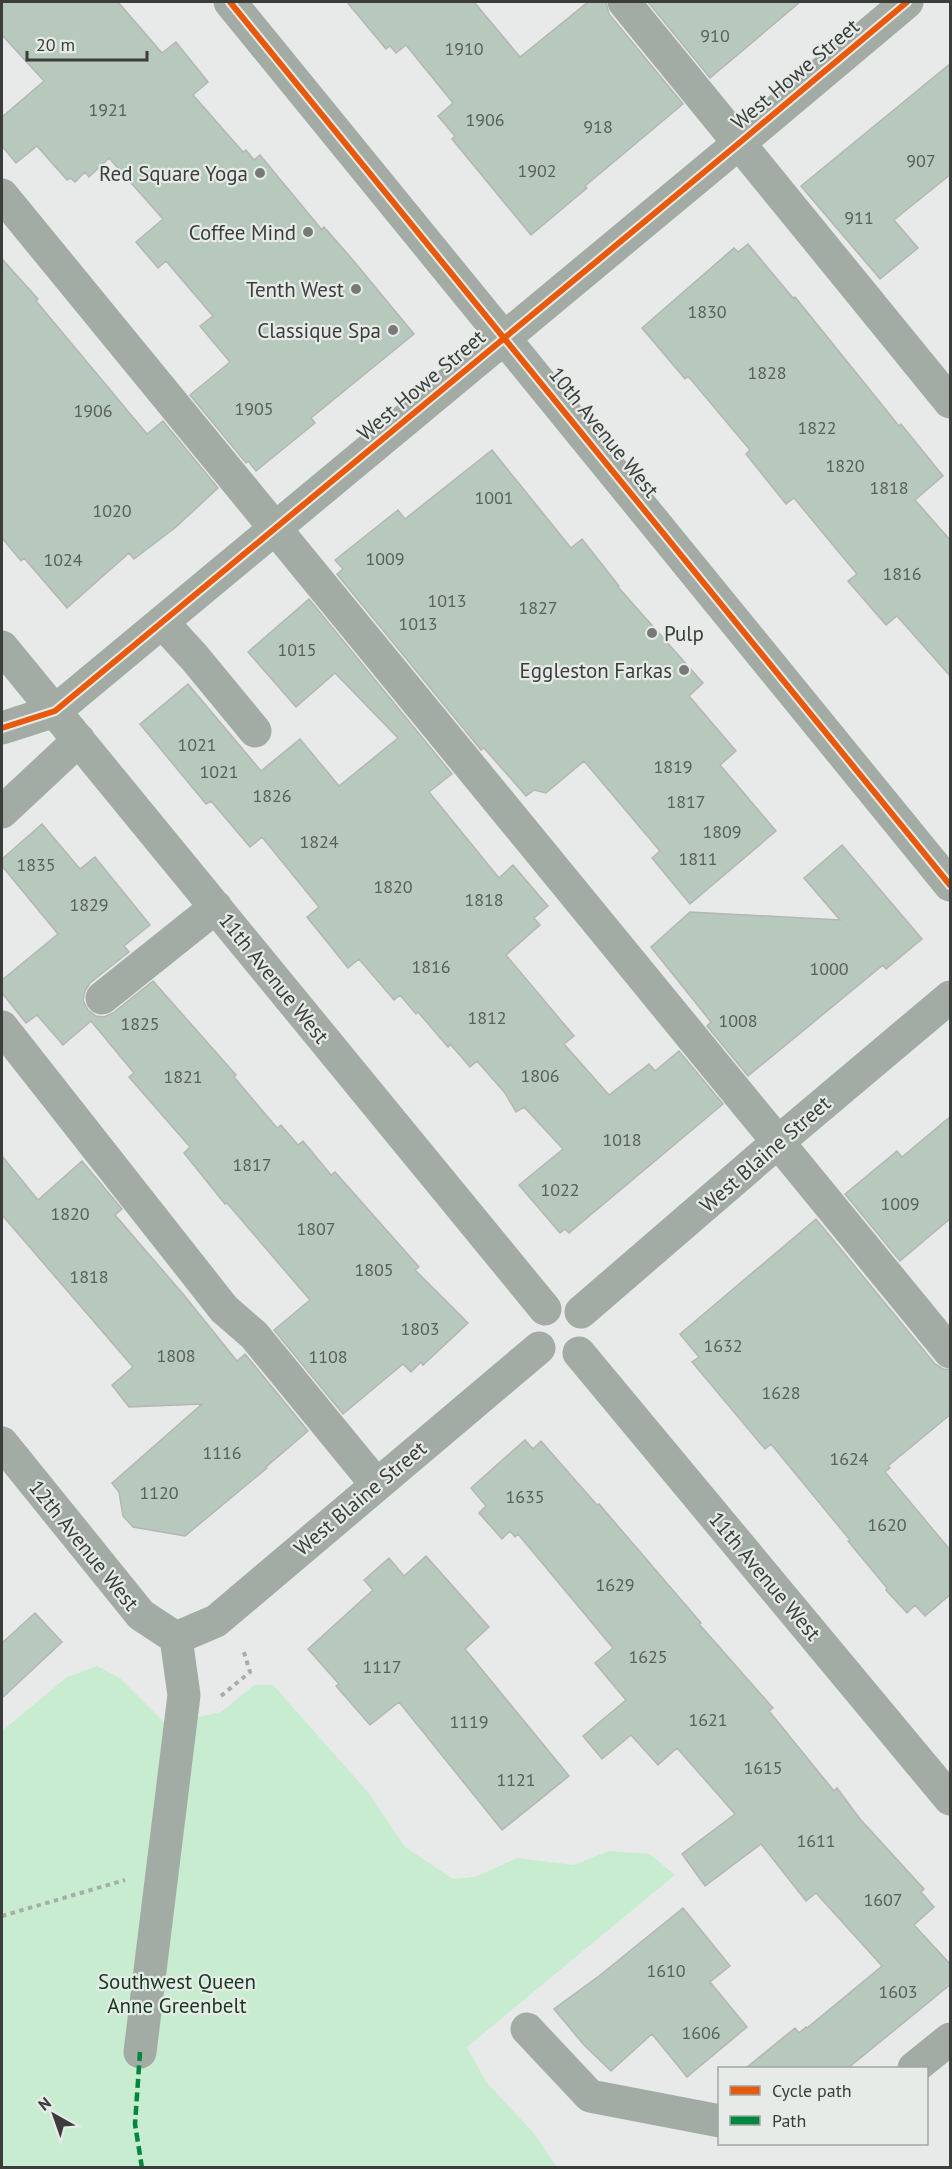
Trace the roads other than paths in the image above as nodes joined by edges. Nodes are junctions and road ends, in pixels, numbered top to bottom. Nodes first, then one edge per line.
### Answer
1 (230, 2) edge
2 (624, 2) edge
3 (906, 2) edge
4 (738, 144) junction
5 (2, 195) edge
6 (505, 337) junction
7 (951, 402) edge
8 (275, 527) junction
9 (162, 622) junction
10 (2, 647) edge
11 (55, 711) junction
12 (2, 728) edge
13 (255, 731) dead end
14 (79, 740) junction
15 (2, 812) edge
16 (951, 885) edge
17 (216, 908) junction
18 (951, 997) edge
19 (102, 998) dead end
20 (2, 1028) edge
21 (778, 1142) junction
22 (545, 1309) junction
23 (581, 1312) junction
24 (539, 1348) junction
25 (951, 1352) edge
26 (579, 1353) junction
27 (2, 1443) edge
28 (376, 1484) junction
29 (176, 1638) junction
30 (951, 1799) edge
31 (527, 2029) dead end
32 (951, 2039) edge
33 (140, 2052) dead end
34 (915, 2067) edge
35 (718, 2121) edge

1 - 6 street, 10th Avenue West
2 - 4 street
3 - 4 street, West Howe Street
4 - 6 street, West Howe Street
4 - 7 street
5 - 8 street
6 - 8 street, West Howe Street
6 - 16 street, 10th Avenue West
8 - 9 street, West Howe Street
8 - 21 street
9 - 11 street, West Howe Street
9 - 13 street
10 - 11 street, 11th Avenue West
11 - 12 street, West Howe Street
11 - 14 street, 11th Avenue West
14 - 15 street
14 - 17 street, 11th Avenue West
17 - 19 street
17 - 22 street, 11th Avenue West
18 - 21 street, West Blaine Street
20 - 28 street
21 - 23 street, West Blaine Street
21 - 25 street
22 - 23 street
22 - 24 street
23 - 26 street
24 - 26 street
24 - 28 street, West Blaine Street
26 - 30 street, 11th Avenue West
27 - 29 street, 12th Avenue West
28 - 29 street, West Blaine Street
29 - 33 street
31 - 35 street
32 - 34 street

